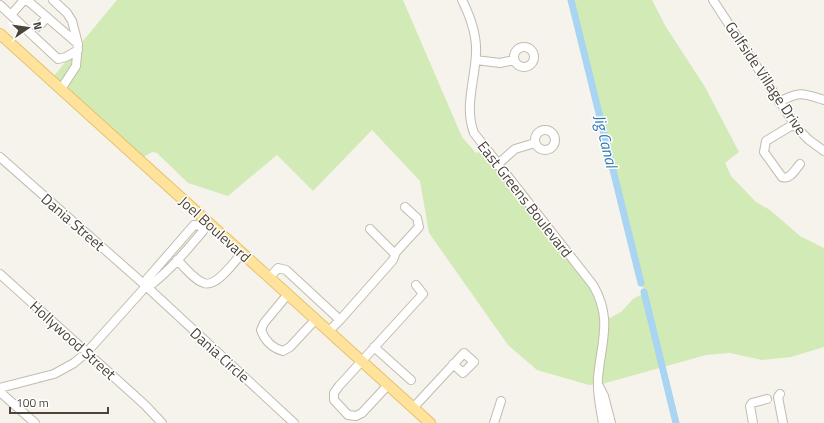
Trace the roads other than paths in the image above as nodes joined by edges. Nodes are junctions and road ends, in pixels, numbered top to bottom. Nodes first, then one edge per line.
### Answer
1 (26, 0) edge
2 (53, 0) edge
3 (462, 0) edge
4 (466, 0) edge
5 (713, 0) edge
6 (0, 5) edge
7 (467, 10) junction
8 (11, 15) junction
9 (39, 26) junction
10 (0, 34) edge
11 (78, 47) junction
12 (476, 60) junction
13 (514, 60) dead end
14 (60, 89) junction
15 (824, 100) edge
16 (779, 102) junction
17 (794, 124) junction
18 (535, 143) dead end
19 (824, 151) edge
20 (0, 157) edge
21 (800, 164) dead end
22 (497, 165) junction
23 (405, 207) dead end
24 (203, 223) junction
25 (370, 229) dead end
26 (242, 252) junction
27 (395, 254) junction
28 (177, 260) junction
29 (0, 274) edge
30 (270, 278) junction
31 (147, 285) junction
32 (416, 285) dead end
33 (288, 294) junction
34 (316, 320) junction
35 (340, 320) junction
36 (329, 332) junction
37 (374, 347) junction
38 (87, 352) junction
39 (362, 361) junction
40 (453, 364) dead end
41 (411, 380) dead end
42 (598, 383) junction
43 (388, 385) junction
44 (0, 388) edge
45 (0, 392) edge
46 (780, 394) dead end
47 (767, 399) dead end
48 (502, 401) dead end
49 (413, 408) junction
50 (35, 423) edge
51 (162, 423) edge
52 (294, 423) edge
53 (430, 423) edge
54 (494, 423) edge
55 (603, 423) edge
56 (611, 423) edge
57 (753, 423) edge
58 (783, 423) edge

1 - 8 street
1 - 9 street
2 - 11 street
3 - 7 street, East Greens Boulevard
4 - 7 street, East Greens Boulevard
5 - 16 street, Golfside Village Drive
6 - 8 street
7 - 12 street, East Greens Boulevard
8 - 9 street
9 - 11 street
9 - 11 street
10 - 14 main road, Joel Boulevard
11 - 14 street
12 - 13 street
12 - 22 street, East Greens Boulevard
14 - 24 main road, Joel Boulevard
15 - 16 street
16 - 17 street, Golfside Village Drive
17 - 19 street, Golfside Village Drive
17 - 21 street
18 - 22 street
20 - 31 street, Dania Street
22 - 42 street, East Greens Boulevard
23 - 27 street
24 - 26 main road, Joel Boulevard
24 - 28 street
24 - 31 street
25 - 27 street
26 - 28 street
26 - 30 main road, Joel Boulevard
27 - 35 street
28 - 31 street
29 - 38 street, Hollywood Street
30 - 33 main road, Joel Boulevard
30 - 35 street
31 - 38 street
31 - 52 street, Dania Circle
32 - 37 street
33 - 34 main road, Joel Boulevard
33 - 34 street
34 - 36 main road, Joel Boulevard
35 - 36 street
36 - 39 main road, Joel Boulevard
37 - 39 street
37 - 41 street
38 - 44 street
38 - 51 street, Hollywood Street
39 - 43 main road, Joel Boulevard
39 - 43 street
40 - 49 street
42 - 55 street, East Greens Boulevard
42 - 56 street, East Greens Boulevard
43 - 49 main road, Joel Boulevard
45 - 50 street
46 - 58 street
47 - 57 street
48 - 54 street
49 - 53 main road, Joel Boulevard

